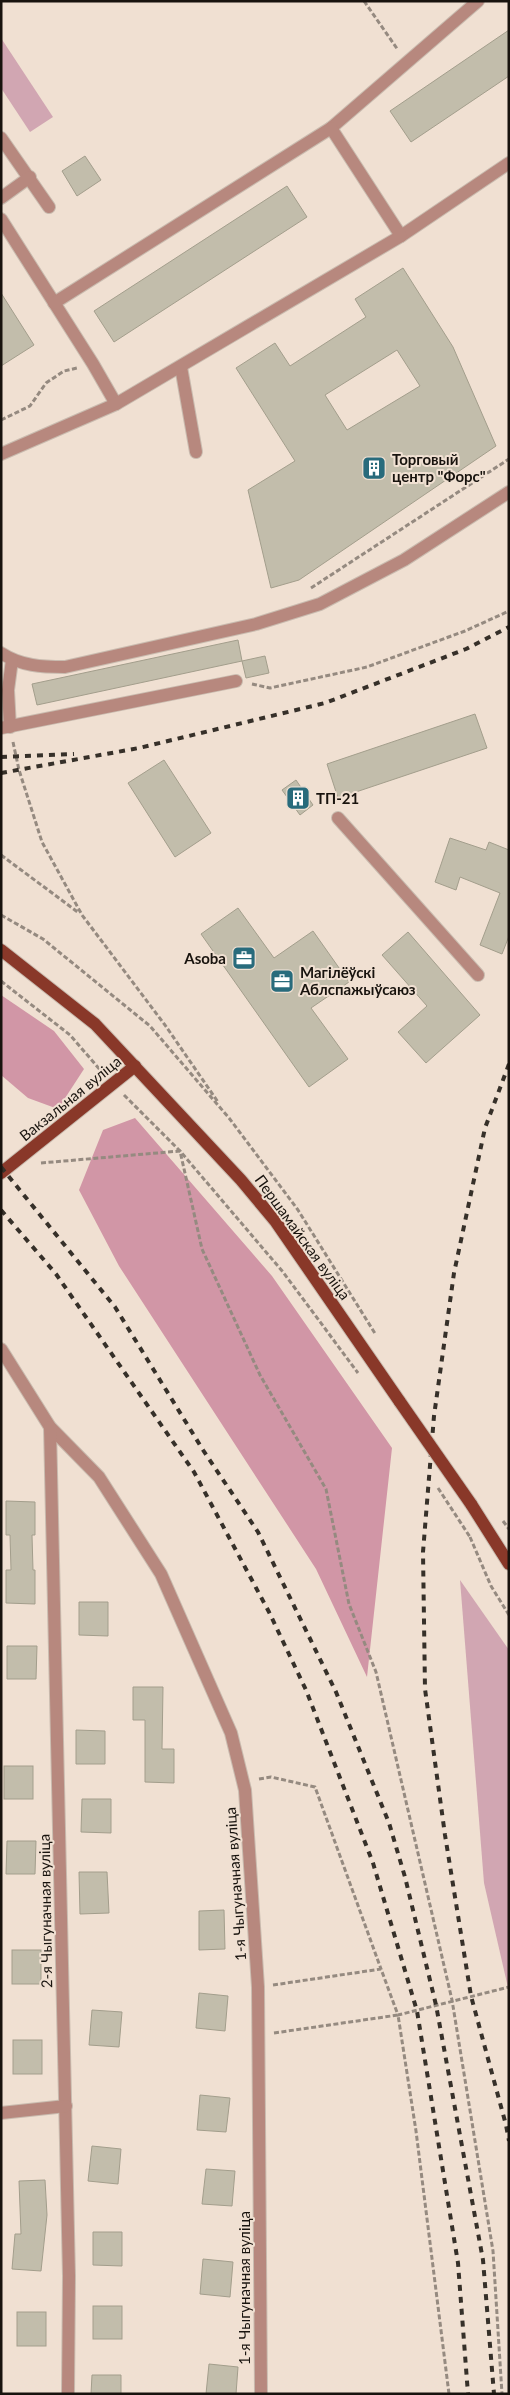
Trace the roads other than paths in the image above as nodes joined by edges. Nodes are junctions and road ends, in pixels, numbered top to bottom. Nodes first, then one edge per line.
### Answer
1 (478, 1) edge
2 (331, 128) junction
3 (1, 138) edge
4 (507, 169) edge
5 (30, 177) junction
6 (1, 198) edge
7 (49, 207) dead end
8 (1, 219) edge
9 (401, 236) junction
10 (54, 303) junction
11 (182, 367) junction
12 (116, 404) junction
13 (196, 452) dead end
14 (1, 454) edge
15 (509, 492) edge
16 (6, 657) edge
17 (236, 680) road end
18 (6, 727) edge
19 (338, 818) dead end
20 (1, 950) edge
21 (478, 974) dead end
22 (135, 1066) junction
23 (6, 1169) edge
24 (1, 1349) edge
25 (50, 1427) junction
26 (509, 1564) edge
27 (66, 2106) junction
28 (1, 2113) edge
29 (68, 2394) edge
30 (260, 2394) edge

1 - 2 street
2 - 9 street
2 - 10 street
3 - 5 street
4 - 9 street
5 - 6 street
5 - 7 street
8 - 10 street
9 - 11 street
10 - 12 street
11 - 12 street
11 - 13 street
12 - 14 street
15 - 16 street
16 - 18 street
17 - 18 street
19 - 21 street
20 - 22 main road, Першамайская вуліца
22 - 23 main road, Вакзальная вуліца
22 - 26 main road, Першамайская вуліца, bridge
24 - 25 street
25 - 27 street, 2-я Чыгуначная вуліца
25 - 30 street, 1-я Чыгуначная вуліца
27 - 28 street
27 - 29 street, 2-я Чыгуначная вуліца

